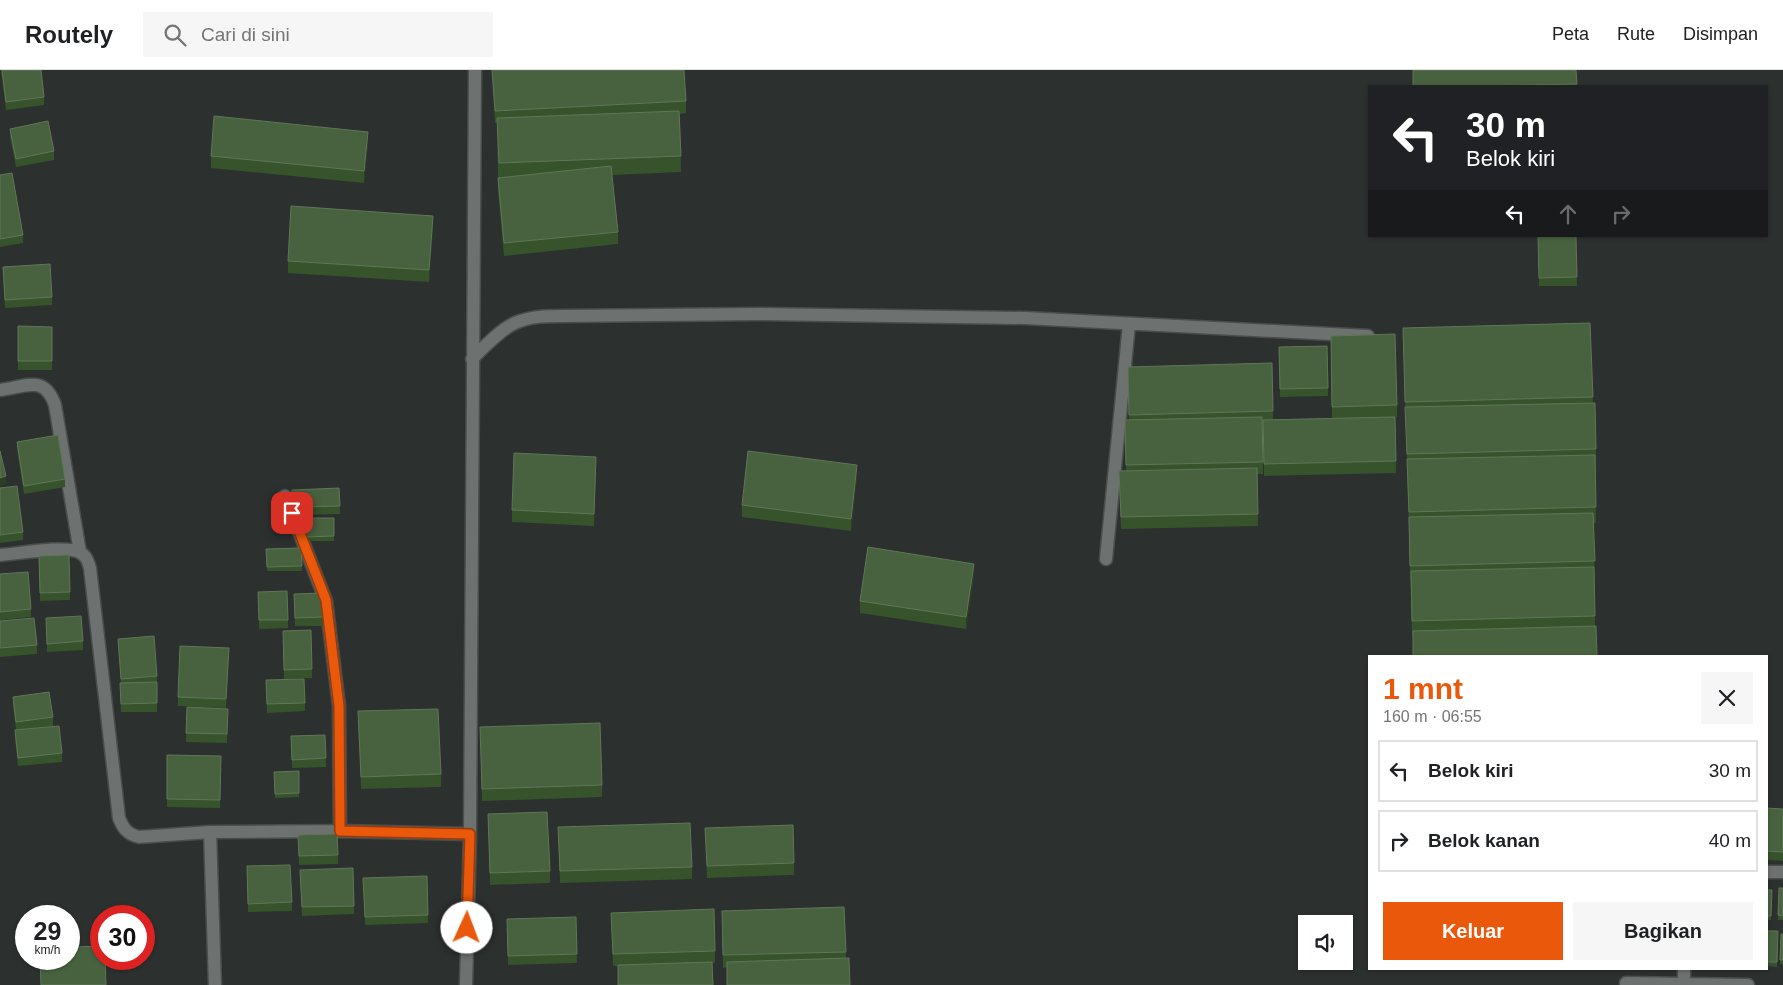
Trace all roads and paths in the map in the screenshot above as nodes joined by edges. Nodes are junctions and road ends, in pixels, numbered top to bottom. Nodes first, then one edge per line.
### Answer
1 (475, 70) edge
2 (1129, 324) junction
3 (1380, 337) edge
4 (472, 359) junction
5 (0, 390) edge
6 (285, 496) dead end
7 (80, 552) junction
8 (0, 555) edge
9 (1106, 559) dead end
10 (340, 831) junction
11 (210, 832) junction
12 (470, 834) junction
13 (1768, 872) edge
14 (1783, 872) edge
15 (1684, 970) edge
16 (1626, 983) dead end
17 (1684, 984) edge
18 (215, 985) edge
19 (466, 985) edge
20 (1748, 985) edge

1 - 4 street
2 - 3 street
2 - 4 street
2 - 9 street
4 - 12 street
5 - 7 street
6 - 10 street
7 - 8 street
7 - 11 street
10 - 11 street
10 - 12 street
11 - 18 street
12 - 19 street
13 - 14 street
15 - 17 street
16 - 17 street
17 - 20 street

